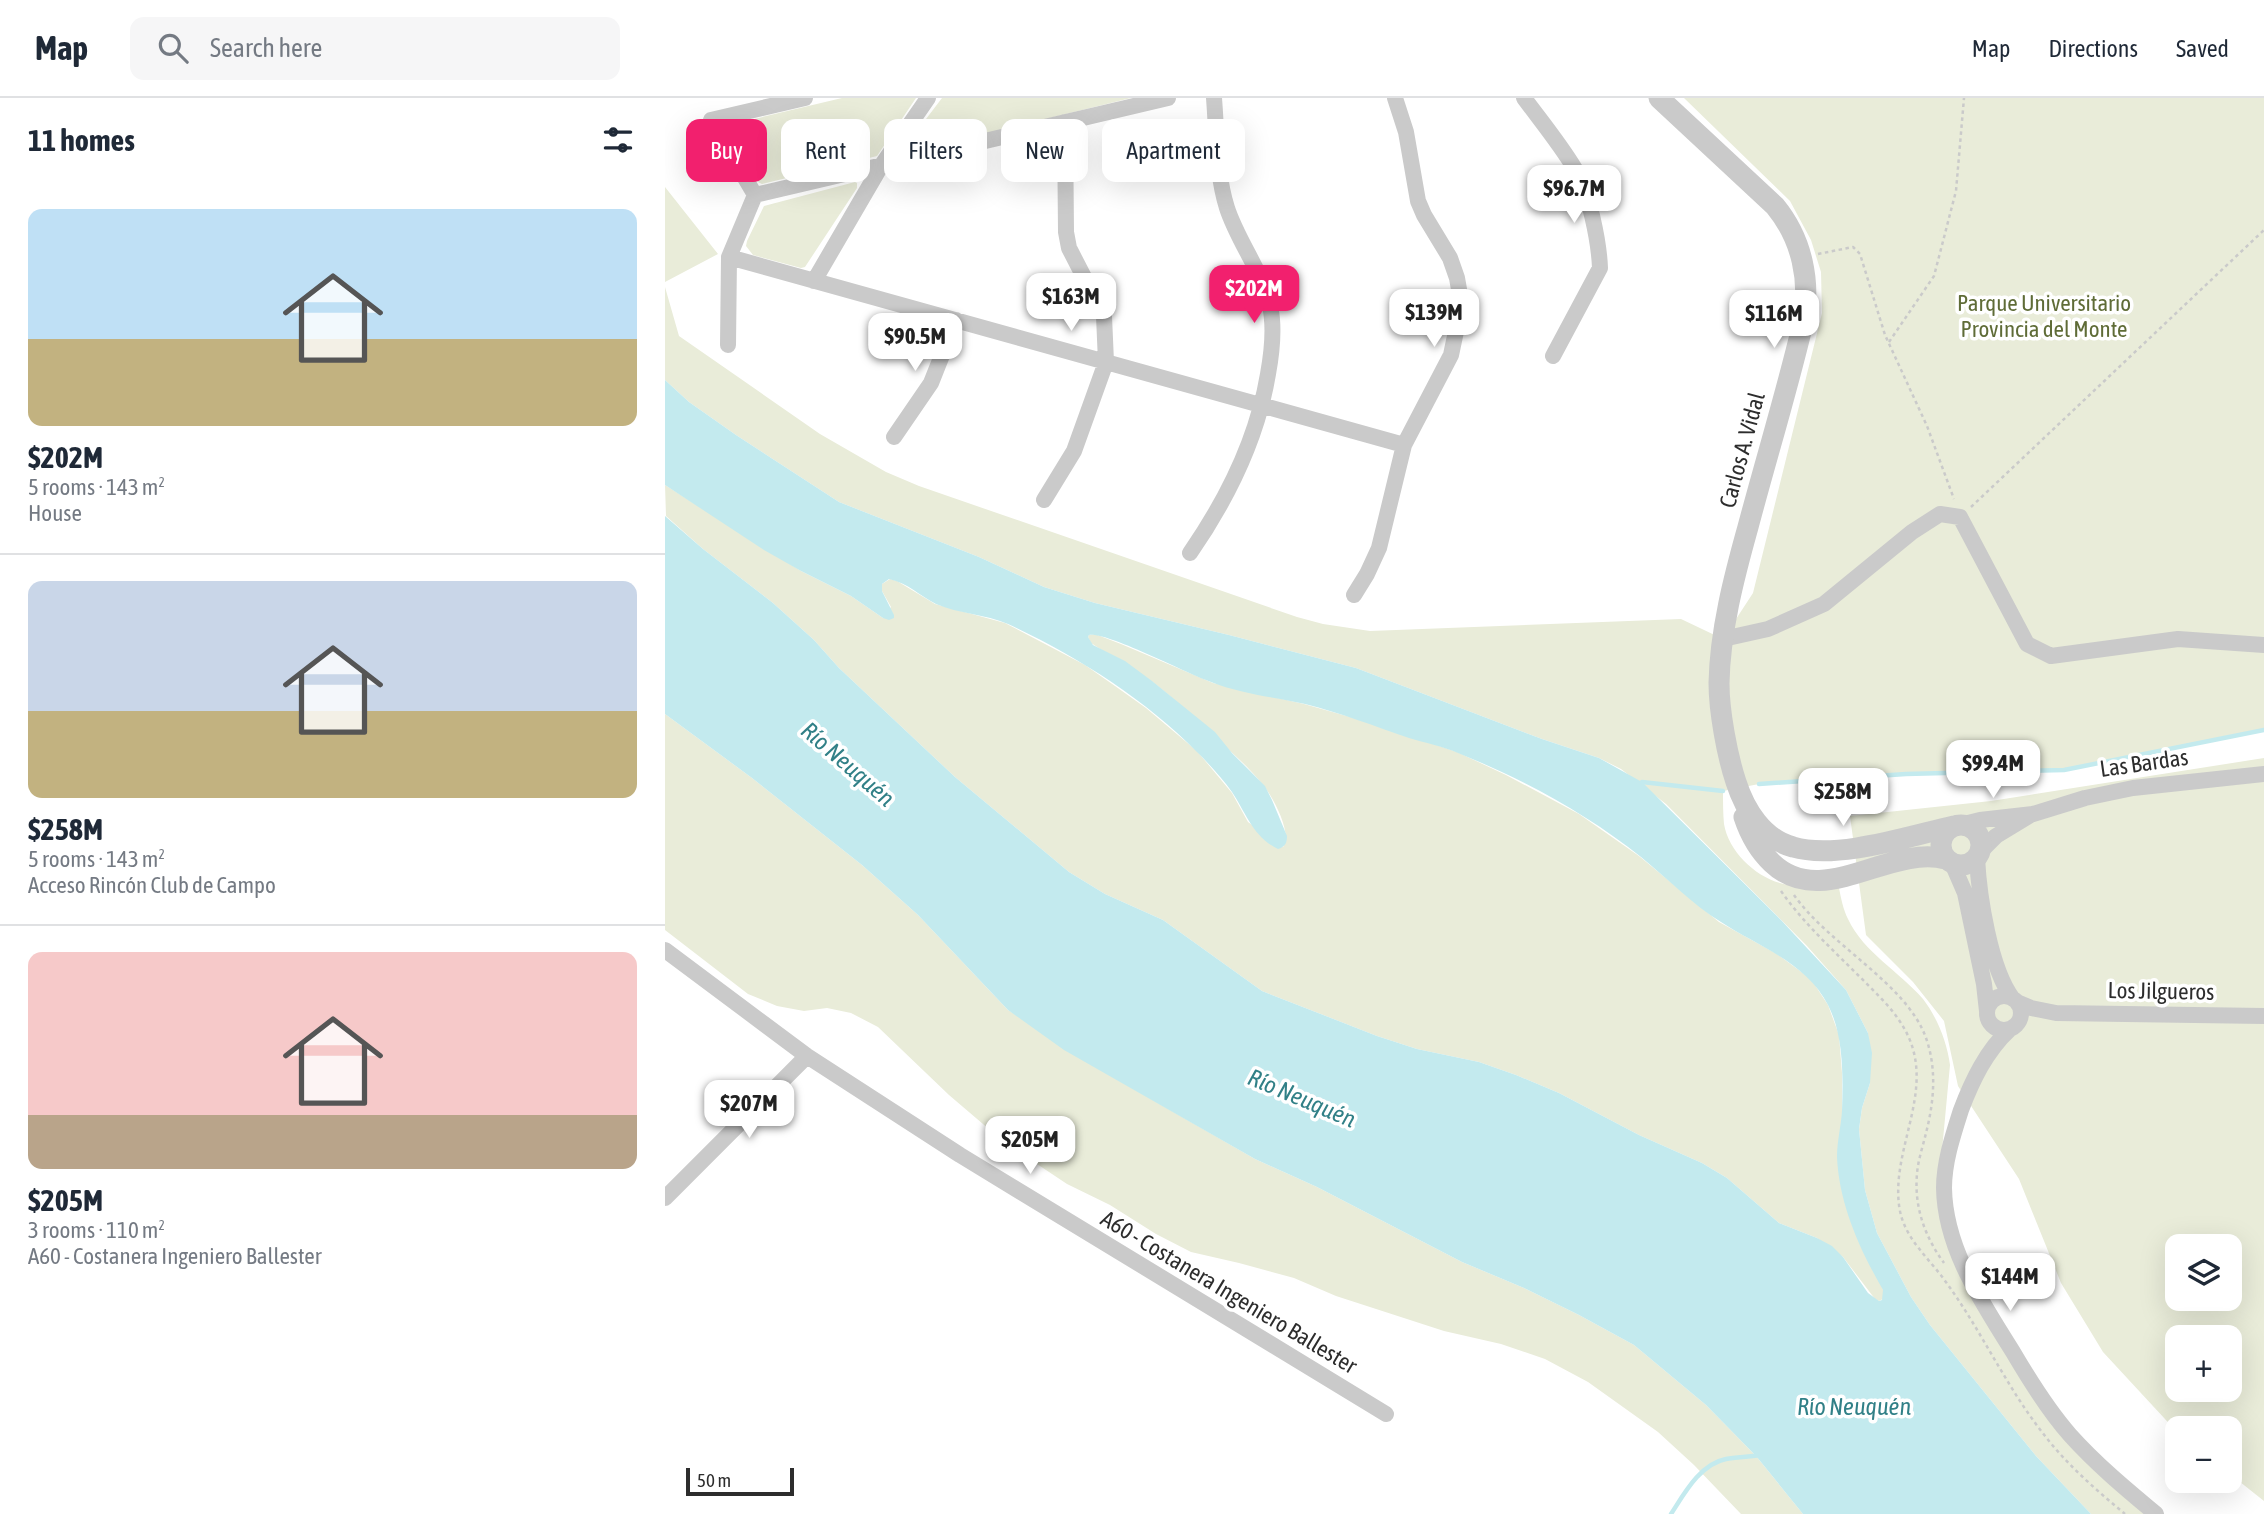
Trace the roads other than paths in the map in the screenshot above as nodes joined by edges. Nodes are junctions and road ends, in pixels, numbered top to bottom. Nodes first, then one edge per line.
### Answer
1 (805, 98) edge
2 (928, 98) edge
3 (1168, 98) edge
4 (1214, 98) edge
5 (1395, 98) edge
6 (1524, 98) edge
7 (1659, 98) edge
8 (1078, 119) edge
9 (1001, 137) edge
10 (881, 166) junction
11 (1066, 182) edge
12 (754, 195) junction
13 (729, 257) junction
14 (814, 281) junction
15 (955, 320) junction
16 (728, 345) dead end
17 (1553, 356) dead end
18 (1105, 362) junction
19 (1263, 406) junction
20 (894, 437) dead end
21 (1404, 445) junction
22 (1044, 500) dead end
23 (1190, 553) dead end
24 (1354, 595) dead end
25 (1723, 639) junction
26 (2264, 645) edge
27 (2264, 774) edge
28 (1738, 788) junction
29 (2033, 814) junction
30 (1957, 825) junction
31 (1978, 855) junction
32 (1949, 861) junction
33 (665, 950) edge
34 (2015, 1000) junction
35 (2056, 1013) junction
36 (1988, 1016) junction
37 (2264, 1016) edge
38 (2013, 1028) junction
39 (807, 1056) junction
40 (1976, 1075) junction
41 (665, 1198) edge
42 (1386, 1414) dead end
43 (2156, 1514) edge

1 - 12 street
2 - 10 street
3 - 8 street
4 - 19 street
5 - 21 street
6 - 17 street
7 - 25 street, Carlos A. Vidal
9 - 10 street
10 - 12 street
10 - 14 street
11 - 18 street
12 - 13 street
13 - 14 street
13 - 16 street
14 - 15 street
15 - 18 street
15 - 20 street
18 - 19 street
18 - 22 street
19 - 21 street
19 - 23 street
21 - 24 street
25 - 26 street
25 - 28 street, Carlos A. Vidal
27 - 29 street, Las Bardas
28 - 30 street
28 - 32 street, Las Bardas
29 - 30 street, Las Bardas
29 - 31 street, Las Bardas
30 - 31 street
30 - 32 street
31 - 32 street, Las Bardas
31 - 34 street
32 - 36 street
33 - 39 street, A60 - Costanera Ingeniero Ballester
34 - 35 street, Los Jilgueros
34 - 36 street
34 - 38 street
35 - 37 street, Los Jilgueros
35 - 38 street, Los Jilgueros
36 - 38 street
36 - 40 street
38 - 40 street
39 - 41 street
39 - 42 street, A60 - Costanera Ingeniero Ballester
40 - 43 street

